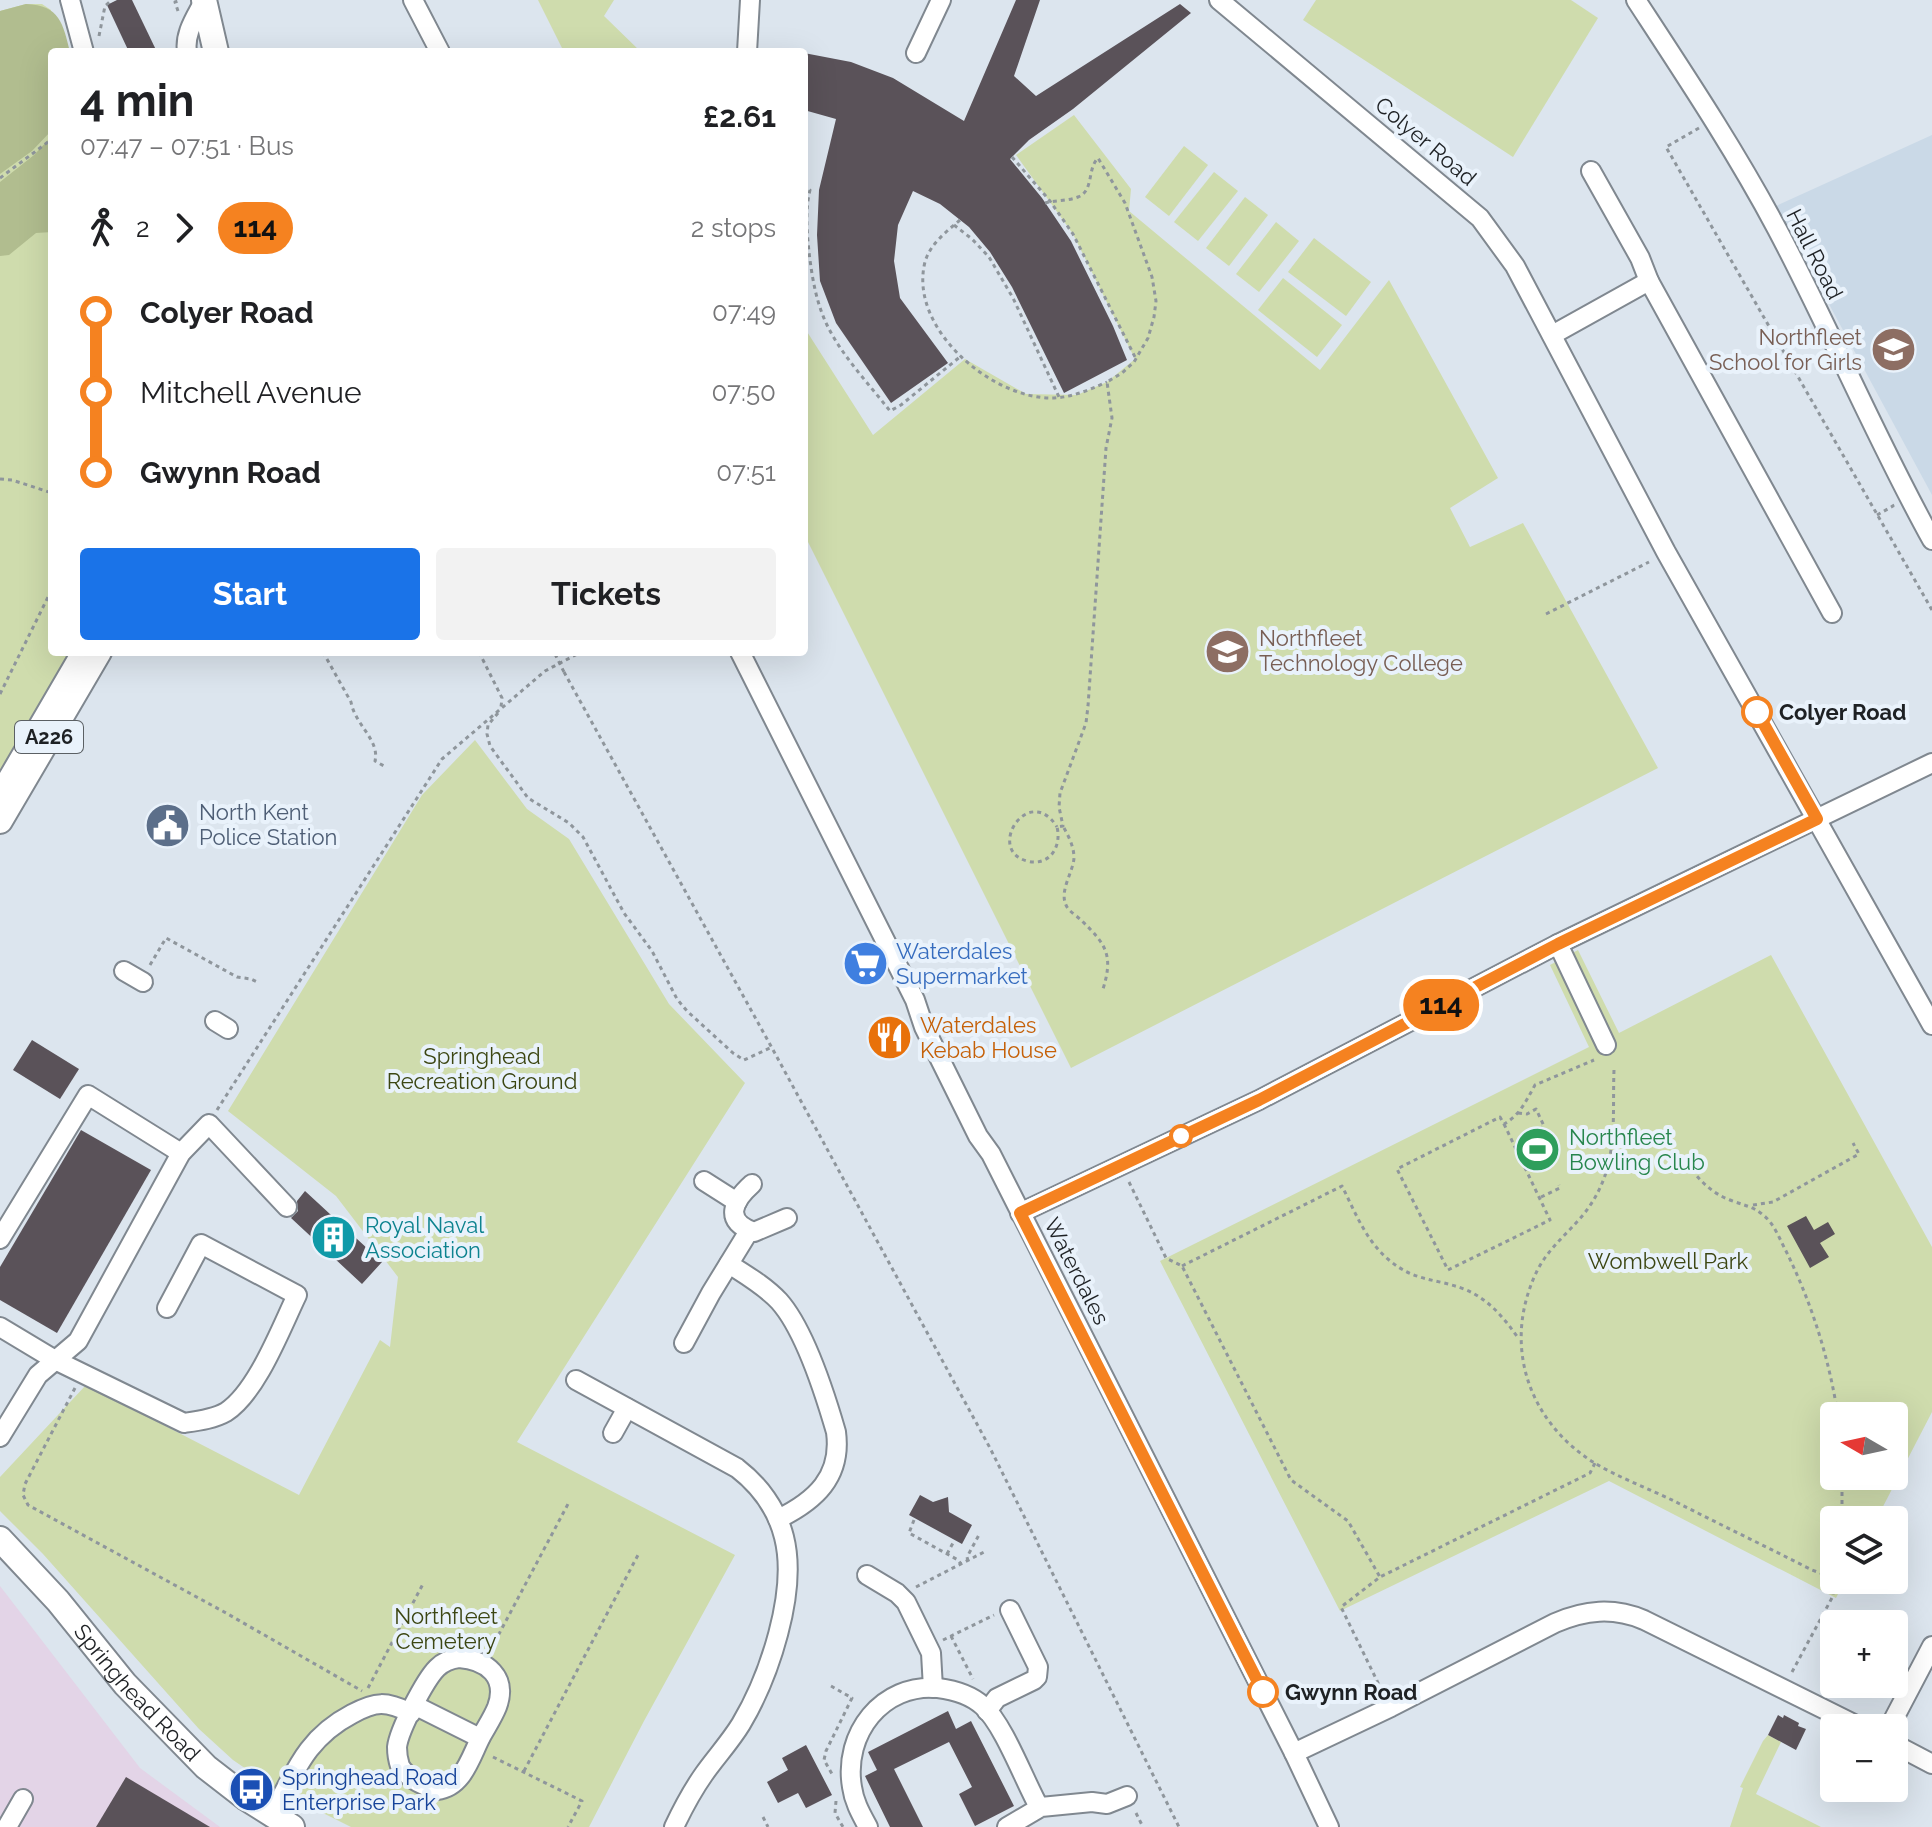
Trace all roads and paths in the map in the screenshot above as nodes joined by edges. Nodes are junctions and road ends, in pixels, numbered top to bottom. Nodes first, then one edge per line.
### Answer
1 (70, 0) edge
2 (112, 0) edge
3 (181, 0) edge
4 (204, 0) edge
5 (413, 0) edge
6 (750, 0) edge
7 (941, 0) edge
8 (1219, 0) edge
9 (1636, 0) edge
10 (175, 2) edge
11 (99, 37) dead end
12 (83, 48) edge
13 (187, 48) edge
14 (215, 48) edge
15 (438, 48) edge
16 (747, 48) edge
17 (916, 53) dead end
18 (1714, 119) junction
19 (48, 142) edge
20 (1012, 157) dead end
21 (1591, 171) dead end
22 (0, 178) edge
23 (808, 188) edge
24 (809, 196) joint
25 (818, 197) dead end
26 (1048, 202) junction
27 (960, 220) dead end
28 (954, 225) junction
29 (808, 241) edge
30 (1649, 281) junction
31 (1552, 335) junction
32 (961, 356) junction
33 (1136, 359) junction
34 (1107, 382) junction
35 (1059, 397) junction
36 (0, 479) edge
37 (48, 492) edge
38 (1927, 517) edge
39 (1932, 540) edge
40 (1666, 552) junction
41 (48, 597) edge
42 (1932, 610) edge
43 (1832, 613) dead end
44 (1546, 614) dead end
45 (79, 656) edge
46 (97, 656) edge
47 (325, 656) edge
48 (481, 656) edge
49 (556, 656) edge
50 (573, 656) edge
51 (742, 656) edge
52 (0, 694) edge
53 (500, 709) junction
54 (1932, 763) edge
55 (384, 766) dead end
56 (0, 791) edge
57 (1817, 819) junction
58 (0, 821) edge
59 (1063, 826) junction
60 (1057, 827) junction
61 (1558, 944) junction
62 (124, 971) dead end
63 (142, 982) joint
64 (259, 983) dead end
65 (1102, 992) dead end
66 (1932, 1025) edge
67 (1606, 1045) joint
68 (772, 1048) junction
69 (1614, 1070) dead end
70 (1518, 1113) junction
71 (209, 1124) junction
72 (1504, 1124) junction
73 (1542, 1127) dead end
74 (1853, 1143) dead end
75 (181, 1153) junction
76 (1120, 1164) junction
77 (1692, 1170) dead end
78 (704, 1181) dead end
79 (752, 1184) dead end
80 (1559, 1185) dead end
81 (1540, 1198) junction
82 (737, 1202) junction
83 (1751, 1206) junction
84 (287, 1207) dead end
85 (1020, 1213) junction
86 (787, 1218) dead end
87 (749, 1231) junction
88 (0, 1239) edge
89 (729, 1264) junction
90 (1182, 1266) junction
91 (167, 1308) dead end
92 (0, 1327) edge
93 (1519, 1339) junction
94 (684, 1343) dead end
95 (55, 1360) junction
96 (576, 1380) dead end
97 (77, 1385) dead end
98 (1835, 1402) edge
99 (627, 1408) junction
100 (613, 1433) dead end
101 (0, 1437) edge
102 (1595, 1463) junction
103 (568, 1504) dead end
104 (778, 1519) junction
105 (914, 1520) dead end
106 (980, 1533) dead end
107 (0, 1539) edge
108 (954, 1541) dead end
109 (986, 1551) dead end
110 (947, 1554) junction
111 (638, 1555) dead end
112 (968, 1561) junction
113 (961, 1564) junction
114 (1820, 1573) edge
115 (867, 1575) dead end
116 (1380, 1577) junction
117 (424, 1582) dead end
118 (913, 1593) dead end
119 (1833, 1594) edge
120 (1006, 1610) joint
121 (951, 1636) junction
122 (938, 1640) dead end
123 (1932, 1646) edge
124 (483, 1663) junction
125 (977, 1687) dead end
126 (933, 1688) junction
127 (1783, 1689) junction
128 (366, 1698) junction
129 (852, 1698) dead end
130 (860, 1702) dead end
131 (1391, 1707) junction
132 (413, 1709) junction
133 (987, 1711) junction
134 (1834, 1714) edge
135 (1896, 1714) edge
136 (478, 1743) junction
137 (1908, 1751) edge
138 (1294, 1753) junction
139 (1932, 1764) edge
140 (524, 1771) junction
141 (1127, 1796) dead end
142 (23, 1799) dead end
143 (1039, 1807) junction
144 (763, 1817) dead end
145 (282, 1821) edge
146 (860, 1824) edge
147 (7, 1827) edge
148 (568, 1827) edge
149 (674, 1827) edge
150 (768, 1827) edge
151 (1007, 1827) edge
152 (1179, 1827) edge
153 (1329, 1827) edge

1 - 12 street
2 - 11 path
3 - 10 path
4 - 13 street
4 - 14 main road
5 - 15 street
6 - 16 street
7 - 17 street
8 - 31 street, Colyer Road
9 - 18 street, Hall Road
18 - 38 street, Hall Road
18 - 42 path
19 - 22 path
20 - 26 path
21 - 30 street
23 - 24 path
24 - 25 path
26 - 33 path
26 - 33 path
27 - 28 path
28 - 32 path
28 - 35 path
29 - 32 path
30 - 31 street
30 - 43 street
31 - 40 street, Colyer Road
32 - 35 path
33 - 34 path
34 - 35 path
34 - 59 path
36 - 37 path
38 - 39 street, Hall Road
40 - 44 path
40 - 57 street, Colyer Road
41 - 52 path
45 - 56 street
46 - 58 main road, A226
47 - 55 path
48 - 53 path
49 - 68 path, bridge
50 - 53 path
51 - 85 street, Waterdales
53 - 68 path
53 - 71 path
54 - 57 street
57 - 61 street
57 - 66 street, Colyer Road
59 - 60 path
59 - 65 path
60 - 60 path
61 - 67 street
61 - 76 street
62 - 63 street
63 - 64 path
67 - 70 path
68 - 152 path
69 - 93 path
70 - 72 path
70 - 73 path
71 - 75 street
71 - 84 street
72 - 81 path
72 - 81 path
74 - 83 path
75 - 88 street
75 - 95 street
76 - 85 street
76 - 90 path
77 - 83 path
78 - 82 street
79 - 82 street
80 - 81 path
82 - 87 street
83 - 98 path
85 - 138 street, Waterdales
86 - 87 street
87 - 89 street
89 - 94 street
89 - 104 street
90 - 93 path
90 - 116 path
91 - 95 street
92 - 95 street
93 - 102 path
95 - 101 street
96 - 99 street
97 - 128 path
99 - 100 street
99 - 104 street
102 - 114 path
102 - 116 path
103 - 124 path
104 - 149 street
105 - 110 path
106 - 112 path
107 - 145 main road, Springhead Road
108 - 110 path
109 - 112 path
110 - 113 path
111 - 140 path
112 - 113 path
113 - 118 path
115 - 126 street
116 - 131 path
117 - 128 path
119 - 127 path
120 - 121 path
120 - 133 street
121 - 122 path
121 - 125 path
123 - 135 street
124 - 132 street
124 - 136 street
126 - 133 street
126 - 146 street
127 - 131 street
127 - 134 street
128 - 132 street
128 - 145 street
129 - 130 path
131 - 138 street
132 - 136 street
132 - 136 street
133 - 143 street
136 - 140 path
137 - 139 street
138 - 153 street, Waterdales
140 - 148 path
141 - 143 street
142 - 147 street
143 - 151 street
144 - 150 path

